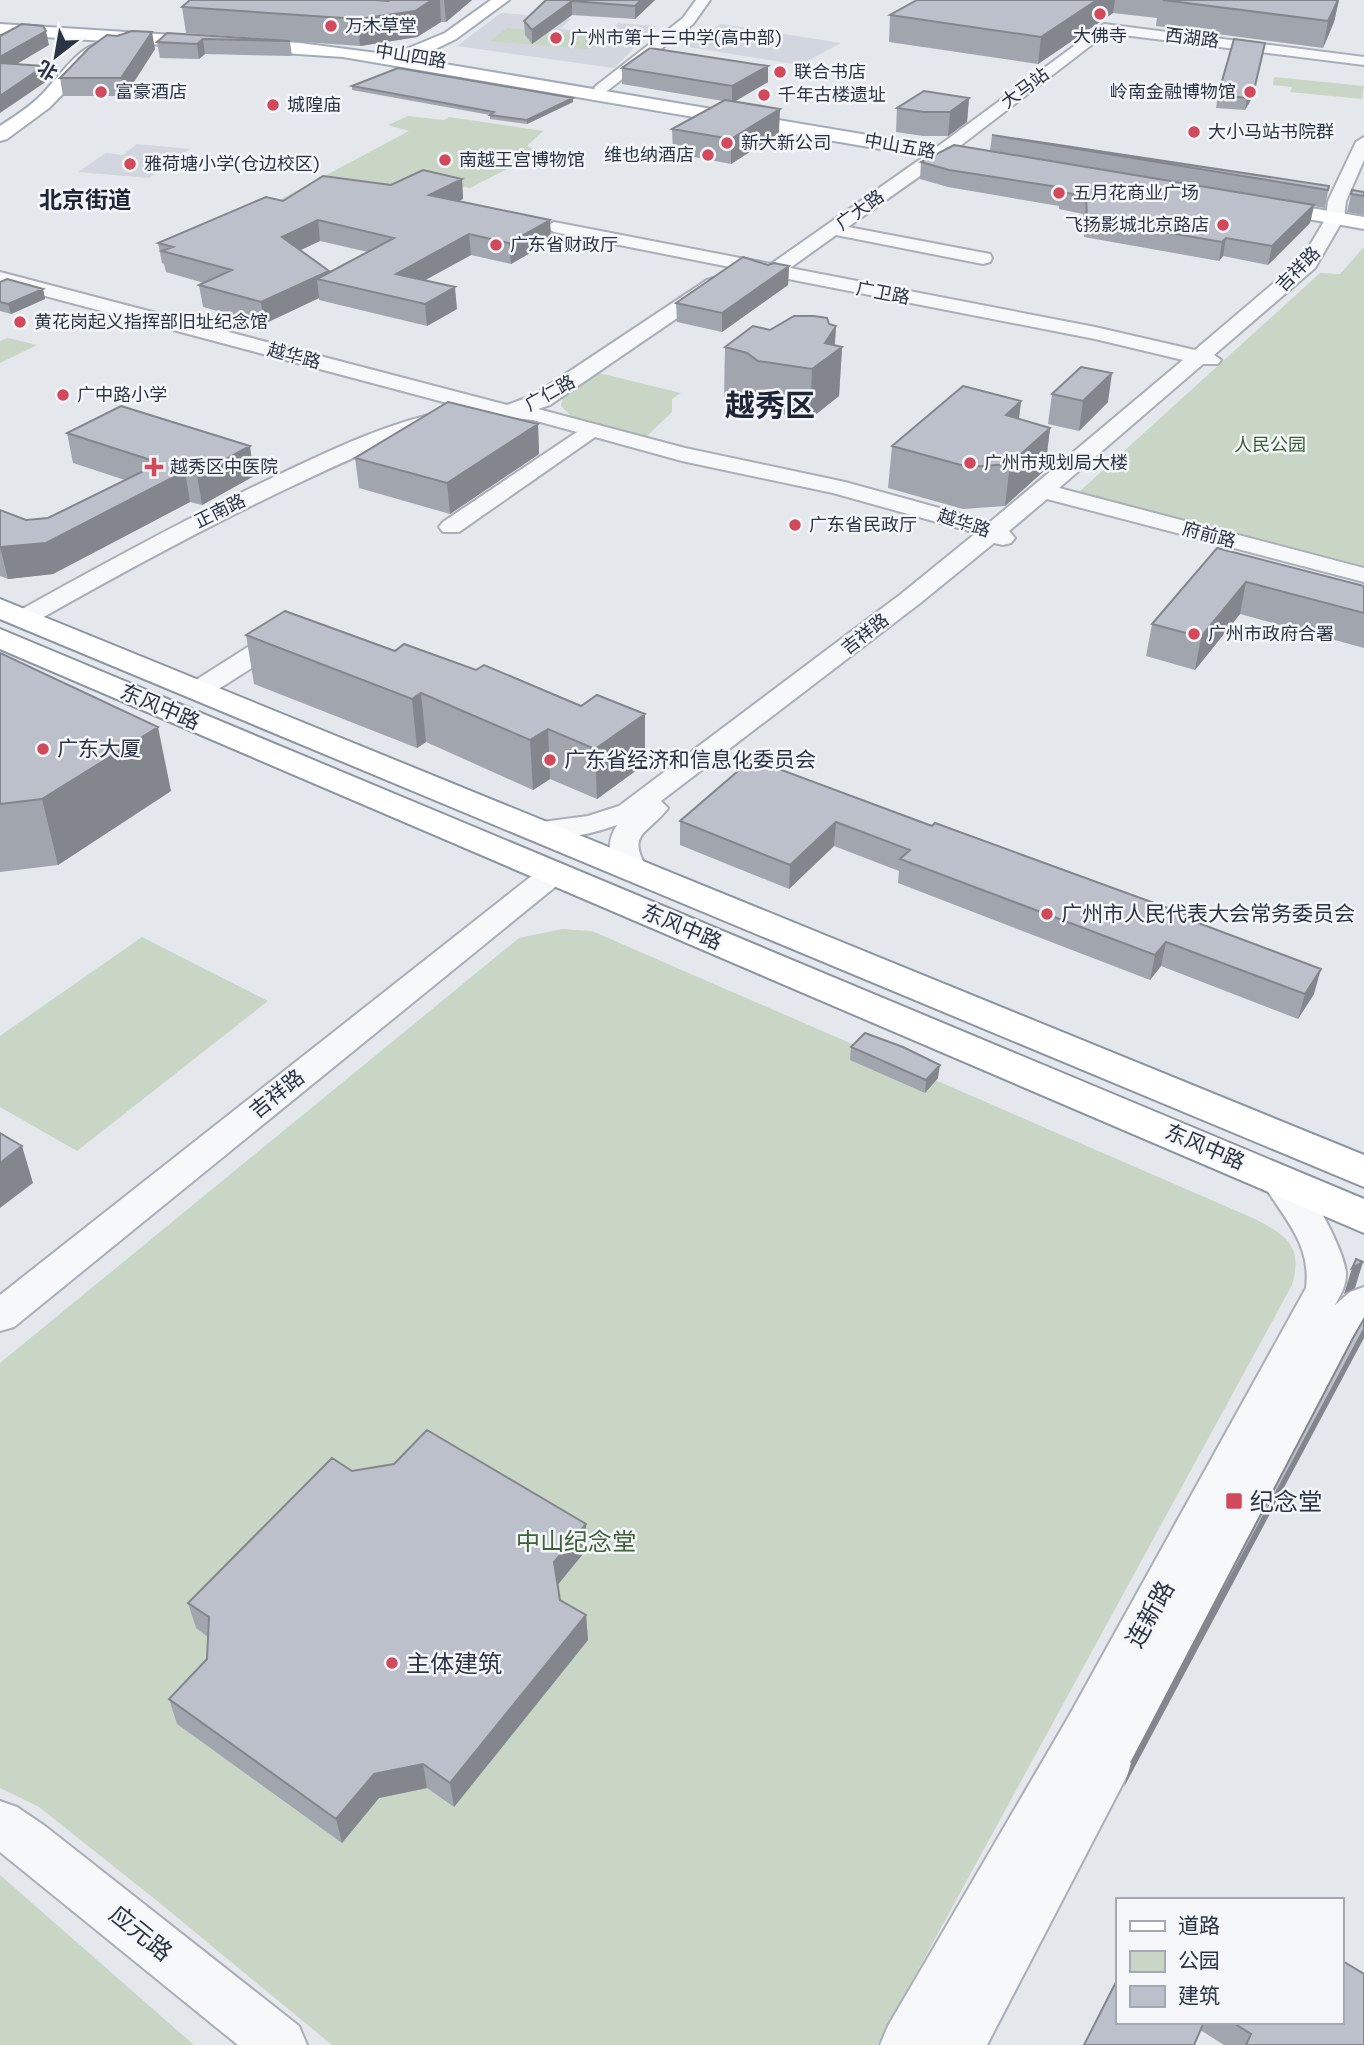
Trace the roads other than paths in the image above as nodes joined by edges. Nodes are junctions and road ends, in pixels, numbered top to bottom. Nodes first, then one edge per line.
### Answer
1 (490, 0) edge
2 (500, 0) edge
3 (703, 0) edge
4 (0, 24) edge
5 (1104, 28) joint
6 (0, 30) edge
7 (108, 36) junction
8 (402, 57) junction
9 (1364, 61) edge
10 (602, 88) junction
11 (731, 114) junction
12 (0, 126) edge
13 (0, 135) edge
14 (1364, 142) edge
15 (943, 150) junction
16 (1013, 162) edge
17 (1357, 172) edge
18 (1244, 199) edge
19 (1349, 217) edge
20 (545, 225) edge
21 (833, 229) junction
22 (983, 258) dead end
23 (732, 266) junction
24 (770, 273) junction
25 (0, 278) edge
26 (1201, 358) junction
27 (441, 394) junction
28 (508, 412) junction
29 (584, 437) junction
30 (326, 461) junction
31 (1055, 495) junction
32 (451, 527) dead end
33 (995, 535) junction
34 (1364, 575) edge
35 (8, 621) edge
36 (271, 644) edge
37 (197, 691) junction
38 (537, 830) junction
39 (634, 871) junction
40 (554, 873) junction
41 (1364, 1156) edge
42 (1293, 1163) junction
43 (1364, 1172) edge
44 (1364, 1217) edge
45 (1364, 1302) edge
46 (0, 1316) edge
47 (0, 1824) edge
48 (280, 2045) edge
49 (907, 2045) edge
50 (959, 2045) edge

1 - 8 main road
2 - 8 main road
3 - 10 street
4 - 7 main road, 中山四路
5 - 9 street, 西湖路
5 - 15 street, 大马站
6 - 7 main road, 中山四路
7 - 8 main road, 中山四路
7 - 12 main road
7 - 13 main road
8 - 10 main road, 中山四路
8 - 11 main road, 中山四路
10 - 11 main road, 中山四路
11 - 15 main road, 中山五路
14 - 17 street, 吉祥路
15 - 16 main road, 中山五路
15 - 21 street, 广大路
17 - 19 street, 吉祥路
18 - 19 main road
19 - 26 street, 吉祥路
20 - 23 street, 广卫路
21 - 22 street
21 - 24 street, 广大路
23 - 24 street, 广卫路
23 - 28 street, 广仁路
24 - 26 street, 广卫路
25 - 27 street, 越华路
26 - 31 street, 吉祥路
26 - 33 street, 吉祥路
27 - 28 street, 越华路
27 - 30 street
28 - 29 street, 越华路
28 - 30 street, 正南路
28 - 33 street, 越华路
29 - 32 street
29 - 33 street, 越华路
30 - 35 street, 正南路
31 - 33 street, 吉祥路
31 - 34 street, 府前路
33 - 38 street, 吉祥路
33 - 39 street, 吉祥路
35 - 37 main road, 东风中路
35 - 40 main road, 东风中路
36 - 37 street
37 - 38 main road, 东风中路
38 - 39 main road, 东风中路
39 - 42 main road, 东风中路
40 - 42 main road, 东风中路
40 - 46 street, 吉祥路
41 - 42 street
42 - 43 main road, 东风中路
42 - 44 main road, 东风中路
42 - 49 street, 连新路
45 - 50 street, 连新路
47 - 48 street, 应元路

